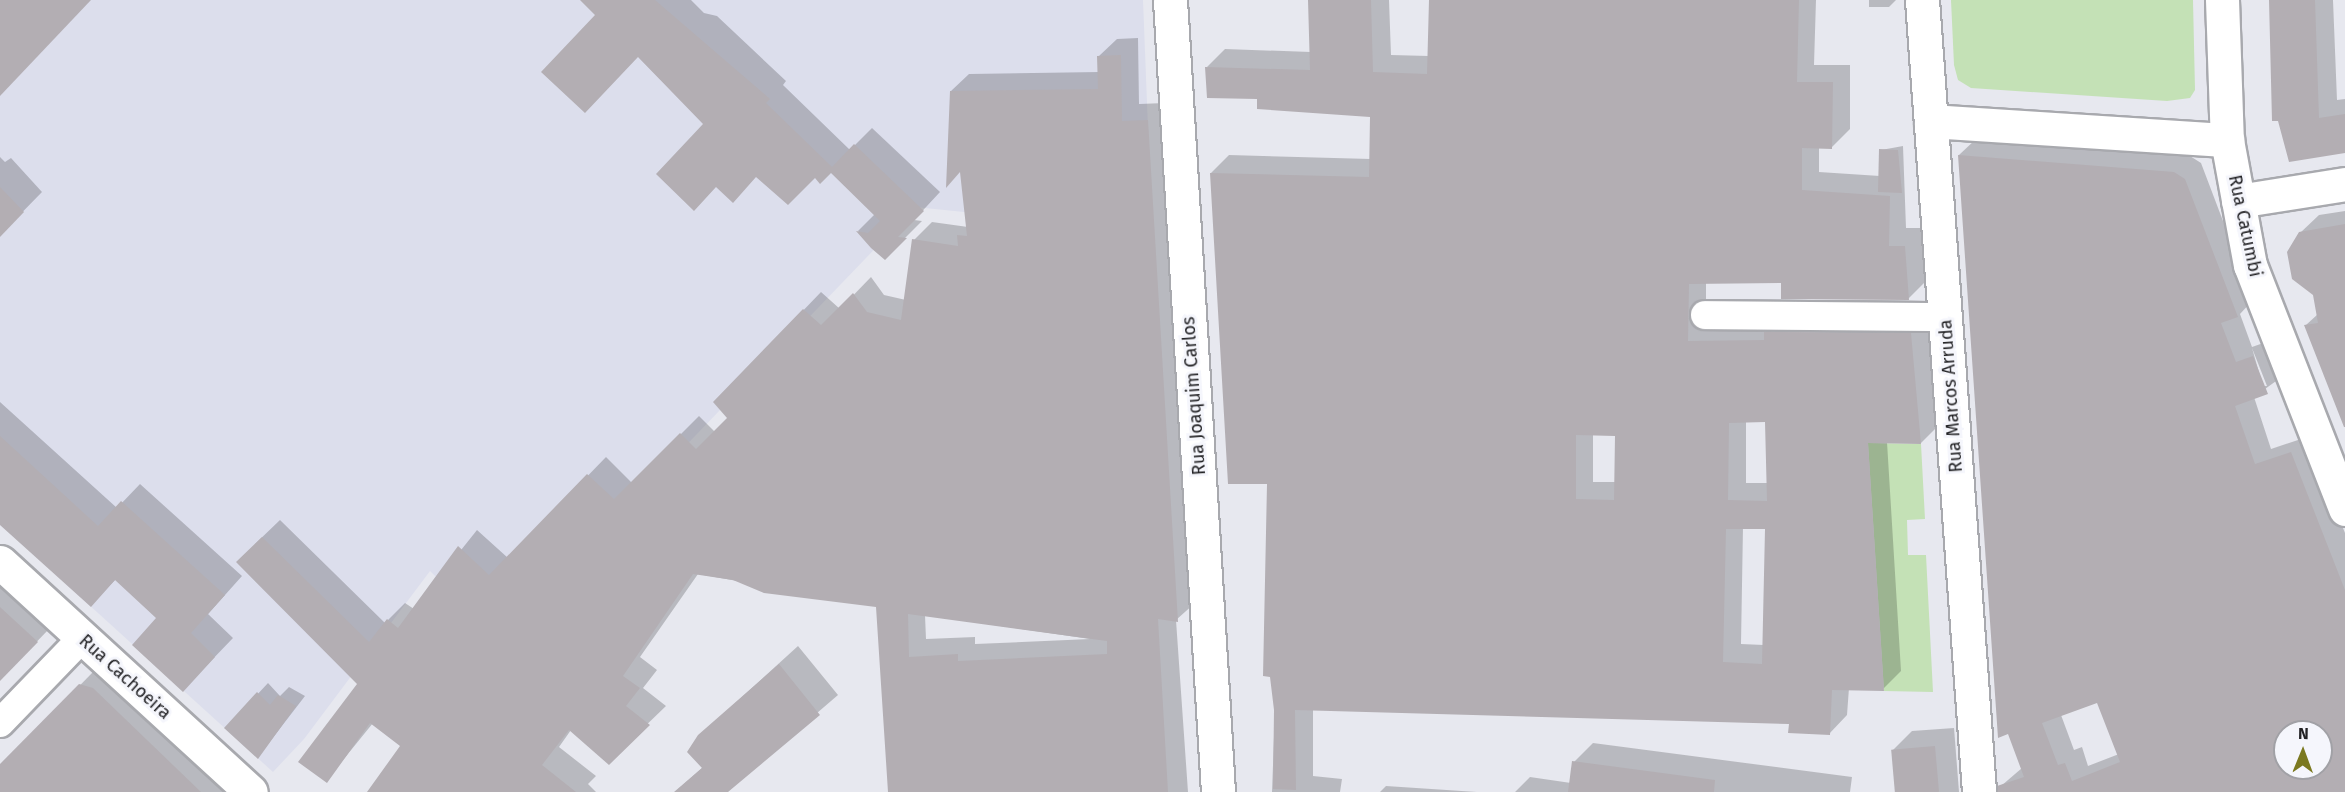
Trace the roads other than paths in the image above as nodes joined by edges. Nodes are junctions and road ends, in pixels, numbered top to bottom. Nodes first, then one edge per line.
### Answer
1 (1170, 0) edge
2 (1922, 0) edge
3 (2222, 0) edge
4 (1931, 121) junction
5 (2227, 140) junction
6 (2345, 184) edge
7 (2238, 201) junction
8 (1705, 315) dead end
9 (1945, 317) junction
10 (2345, 508) edge
11 (0, 562) edge
12 (82, 638) junction
13 (0, 723) edge
14 (251, 792) edge
15 (1218, 792) edge
16 (1979, 792) edge

1 - 15 main road, Rua Joaquim Carlos
2 - 4 main road, Rua Marcos Arruda
3 - 5 main road, Rua Catumbi
4 - 5 main road
4 - 9 main road, Rua Marcos Arruda
5 - 7 main road, Rua Catumbi
6 - 7 main road
7 - 10 main road, Rua Catumbi
8 - 9 street
9 - 16 main road, Rua Marcos Arruda
11 - 12 main road, Rua Cachoeira
12 - 13 street
12 - 14 main road, Rua Cachoeira

